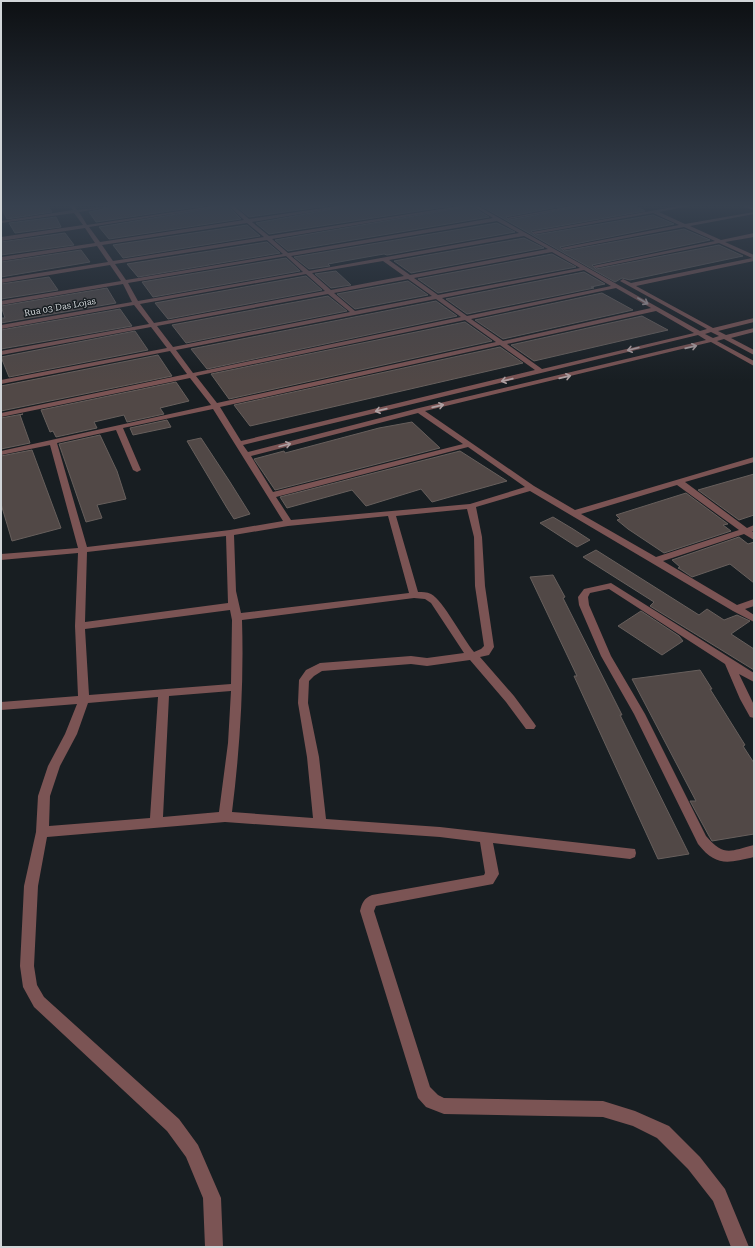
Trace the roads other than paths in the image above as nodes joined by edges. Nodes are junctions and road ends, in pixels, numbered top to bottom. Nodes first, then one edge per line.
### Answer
1 (104, 264) edge
2 (113, 264) edge
3 (227, 264) edge
4 (298, 264) edge
5 (356, 264) edge
6 (391, 264) edge
7 (477, 264) edge
8 (605, 264) edge
9 (725, 264) edge
10 (588, 265) junction
11 (596, 266) junction
12 (603, 270) dead end
13 (308, 273) junction
14 (409, 277) junction
15 (616, 277) dead end
16 (1, 281) edge
17 (124, 282) junction
18 (630, 285) junction
19 (618, 286) junction
20 (329, 292) junction
21 (435, 296) junction
22 (1, 303) edge
23 (136, 303) junction
24 (657, 309) junction
25 (354, 313) junction
26 (466, 318) junction
27 (754, 320) edge
28 (154, 325) junction
29 (1, 327) edge
30 (711, 330) junction
31 (754, 330) edge
32 (698, 333) junction
33 (726, 338) junction
34 (713, 341) junction
35 (501, 343) junction
36 (172, 348) junction
37 (1, 353) edge
38 (754, 353) edge
39 (754, 364) edge
40 (542, 372) junction
41 (192, 374) junction
42 (1, 382) edge
43 (216, 407) junction
44 (419, 410) junction
45 (1, 415) edge
46 (119, 428) junction
47 (53, 442) junction
48 (240, 443) junction
49 (468, 445) junction
50 (1, 453) edge
51 (247, 455) junction
52 (754, 459) edge
53 (137, 470) dead end
54 (679, 482) junction
55 (531, 488) junction
56 (273, 495) junction
57 (471, 506) junction
58 (391, 513) junction
59 (574, 513) junction
60 (288, 523) junction
61 (750, 530) edge
62 (230, 533) junction
63 (754, 537) edge
64 (83, 550) junction
65 (1, 556) edge
66 (654, 561) junction
67 (414, 595) junction
68 (754, 602) edge
69 (233, 606) junction
70 (736, 609) junction
71 (237, 618) junction
72 (754, 619) edge
73 (80, 626) junction
74 (472, 656) junction
75 (729, 662) junction
76 (754, 678) edge
77 (237, 687) junction
78 (164, 693) junction
79 (84, 699) junction
80 (1, 706) edge
81 (754, 714) edge
82 (530, 726) dead end
83 (226, 817) junction
84 (320, 822) junction
85 (156, 823) junction
86 (42, 832) junction
87 (485, 837) junction
88 (754, 851) edge
89 (630, 852) dead end
90 (214, 1247) edge
91 (740, 1247) edge

1 - 16 street
2 - 17 street
3 - 17 street
4 - 13 street
5 - 13 street, Rua 03 Das Lojas
6 - 14 street
7 - 14 street
8 - 11 street
9 - 18 street
10 - 11 street
10 - 19 street
10 - 21 street
11 - 12 street
13 - 20 street
13 - 23 street, Rua 03 Das Lojas
14 - 20 street
14 - 21 street
15 - 18 street
17 - 22 street
17 - 23 street
18 - 30 street
19 -> 24 street
19 - 26 street
20 - 25 street
20 - 28 street
21 - 25 street
21 - 26 street
23 - 28 street
23 - 29 street, Rua 03 Das Lojas
24 - 32 street
24 - 35 street
25 - 36 street
26 - 35 street
26 - 41 street
27 - 30 street
28 - 36 street
28 - 37 street
30 - 32 street
30 - 33 street
31 - 33 street
32 - 34 street
32 -> 40 street
33 - 34 street
33 - 38 street
34 - 39 street
44 -> 34 street
35 - 40 street
35 - 43 street
36 - 41 street
36 - 42 street
40 -> 48 street
41 - 43 street
41 - 45 street
43 - 46 street
43 - 48 street
44 - 49 street
51 -> 44 street
46 - 47 street
46 - 53 street
47 - 50 street
47 - 64 street
48 - 51 street
49 - 55 street
49 - 56 street
51 - 56 street
52 - 54 street
54 - 59 street
54 - 61 street
55 - 57 street
55 - 59 street
56 - 60 street
57 - 58 street
57 - 74 street
58 - 60 street
58 - 67 street
59 - 66 street
60 - 62 street
61 - 63 street
61 - 66 street
62 - 64 street
62 - 69 street
64 - 65 street
64 - 73 street
66 - 70 street
67 - 71 street
67 - 74 street
68 - 70 street
69 - 71 street
69 - 73 street
70 - 72 street
71 - 77 street
73 - 79 street
74 - 82 street
74 - 84 street
75 - 76 street
75 - 81 street
75 - 88 street
77 - 78 street
77 - 83 street
78 - 79 street
78 - 85 street
79 - 80 street
79 - 86 street
83 - 84 street
83 - 85 street
84 - 87 street
85 - 86 street
86 - 90 street
87 - 89 street
87 - 91 street

